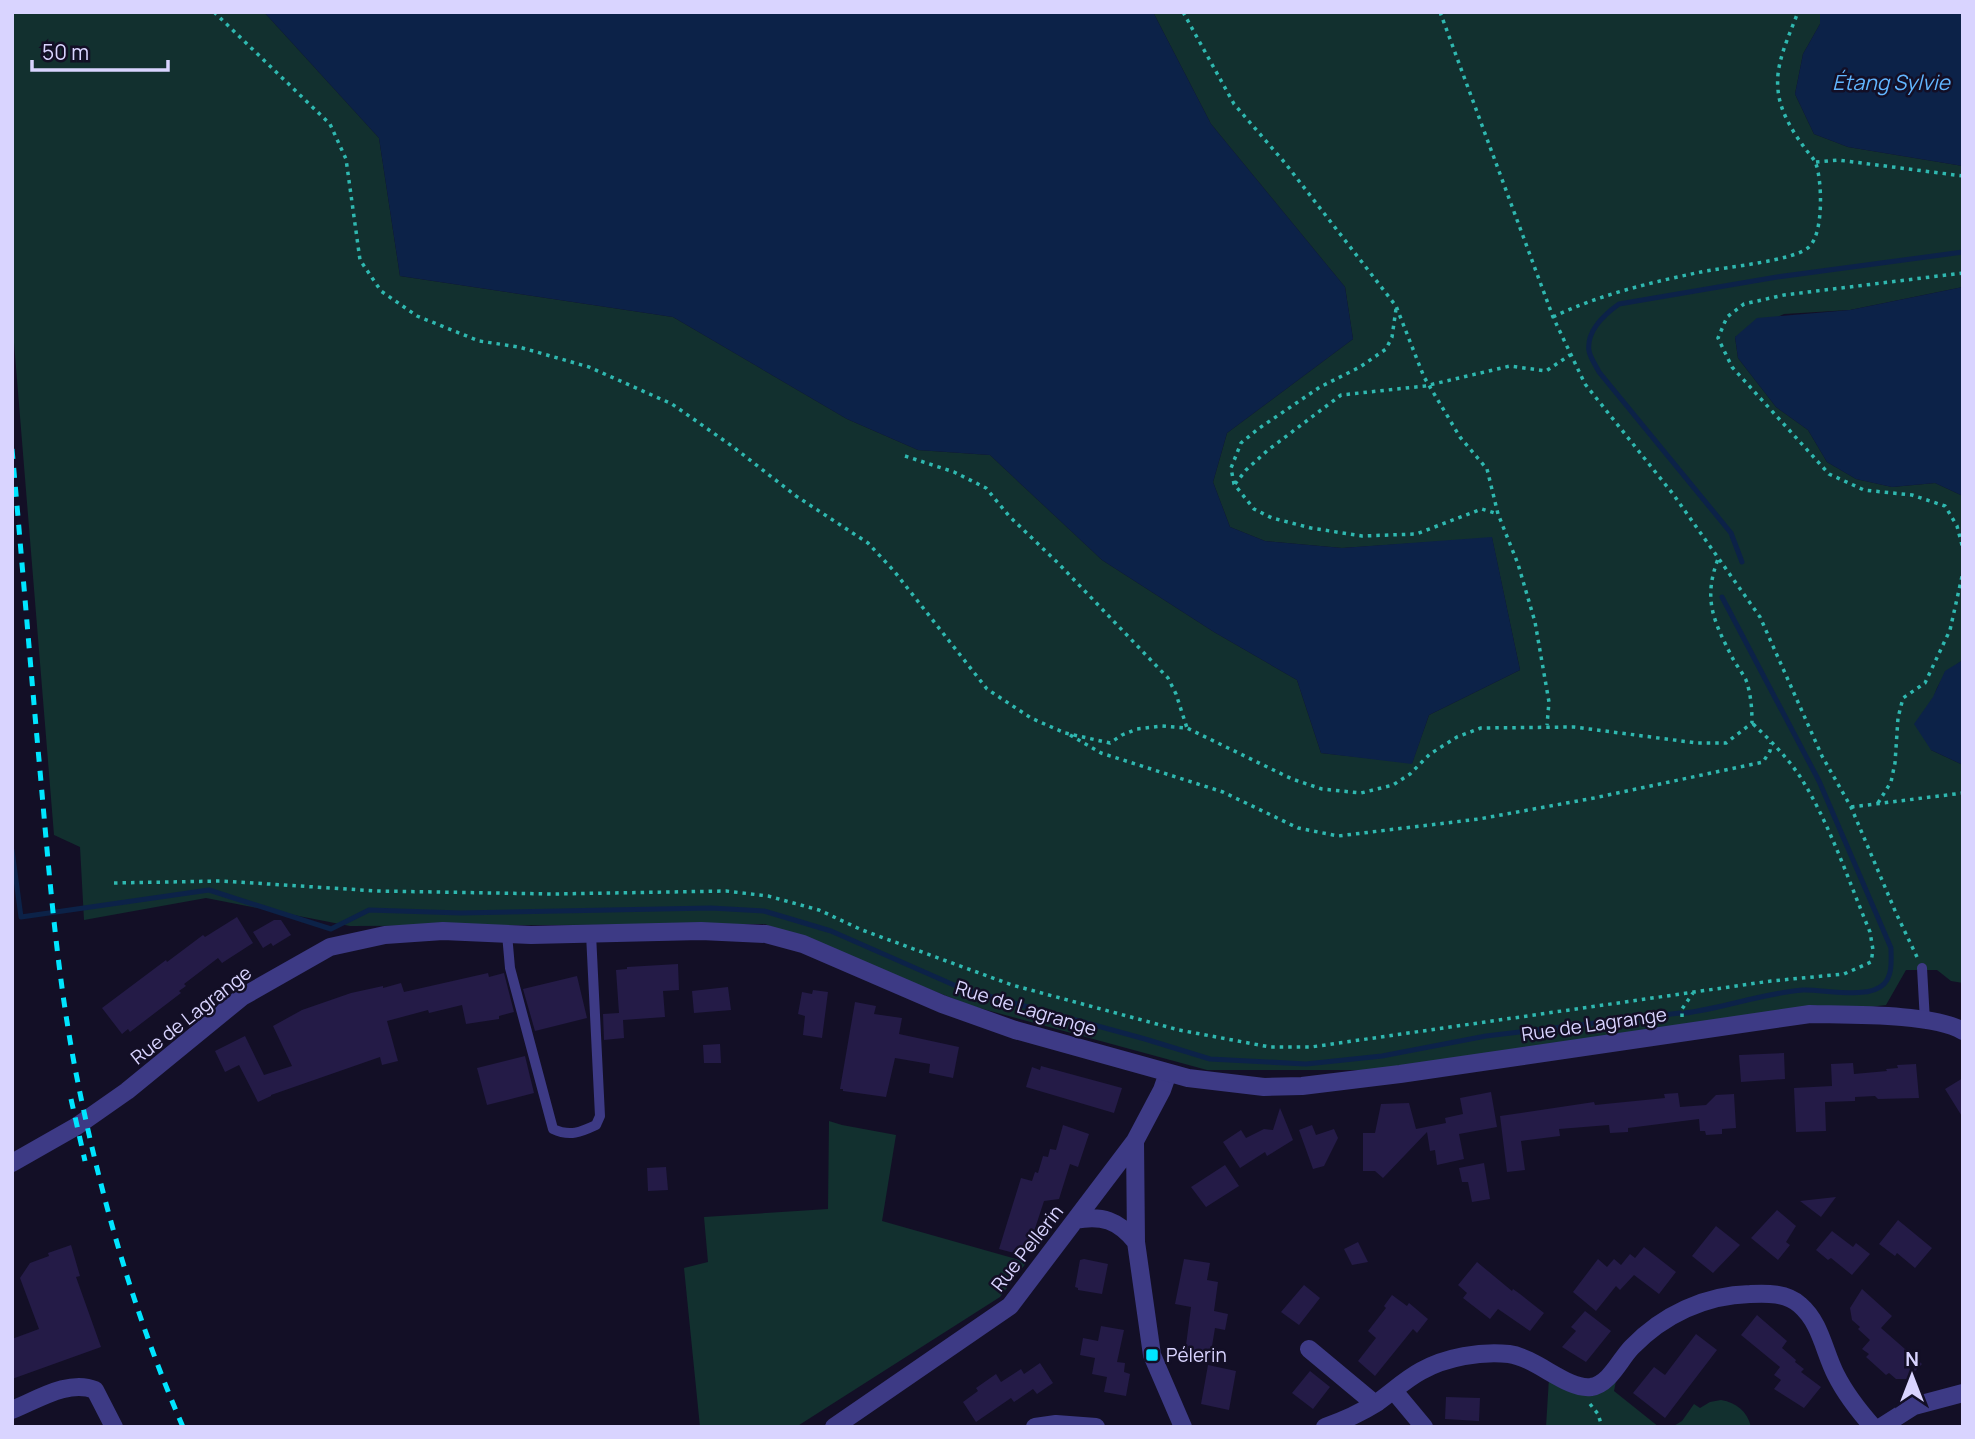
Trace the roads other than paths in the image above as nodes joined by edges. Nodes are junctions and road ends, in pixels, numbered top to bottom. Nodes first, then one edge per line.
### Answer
1 (507, 934) junction
2 (591, 934) junction
3 (1922, 968) road end
4 (1925, 1021) junction
5 (1963, 1031) edge
6 (1168, 1073) junction
7 (1135, 1141) junction
8 (12, 1163) edge
9 (1075, 1220) junction
10 (1136, 1242) junction
11 (1309, 1349) dead end
12 (1394, 1391) junction
13 (1963, 1393) edge
14 (1375, 1404) junction
15 (12, 1410) edge
16 (114, 1427) edge
17 (834, 1427) edge
18 (1035, 1427) edge
19 (1096, 1427) edge
20 (1183, 1427) edge
21 (1325, 1427) edge
22 (1424, 1427) edge
23 (1873, 1427) edge
24 (1881, 1427) edge

1 - 2 street, Rue de Lagrange
1 - 2 lane
1 - 8 street, Rue de Lagrange
2 - 6 street, Rue de Lagrange
3 - 4 lane
4 - 5 street, Rue de Lagrange
4 - 6 street, Rue de Lagrange
6 - 7 street, Rue Pellerin
7 - 9 street, Rue Pellerin
7 - 10 street
9 - 10 street
9 - 17 street, Rue Pellerin
10 - 20 street
11 - 14 street
12 - 14 street
12 - 22 street
12 - 23 street
13 - 24 street
14 - 21 street
15 - 16 street
18 - 19 street

